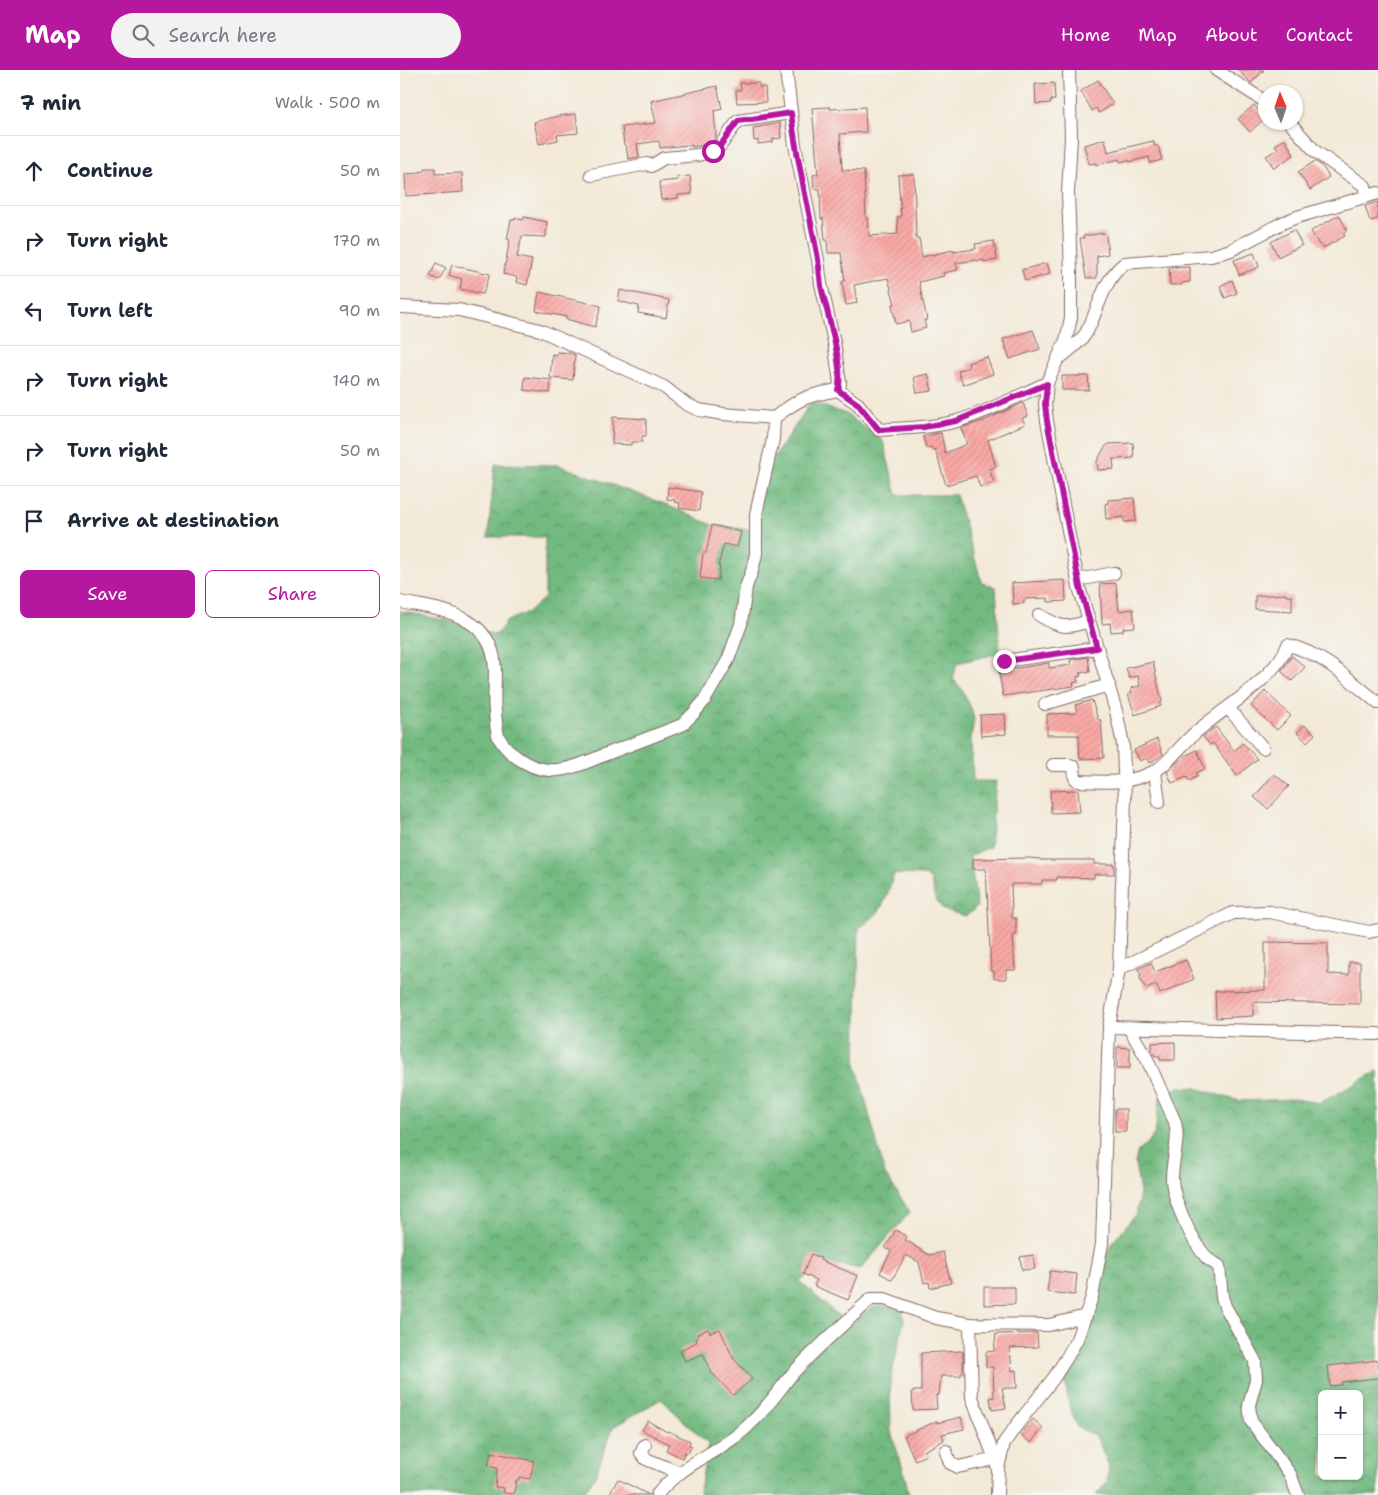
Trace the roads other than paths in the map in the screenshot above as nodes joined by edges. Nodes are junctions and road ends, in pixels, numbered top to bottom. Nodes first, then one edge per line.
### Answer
1 (786, 70) edge
2 (1069, 70) edge
3 (1216, 70) edge
4 (1258, 97) edge
5 (791, 113) junction
6 (1296, 130) edge
7 (591, 175) dead end
8 (1373, 194) edge
9 (400, 308) edge
10 (1058, 360) junction
11 (1047, 384) junction
12 (838, 390) junction
13 (774, 418) junction
14 (1114, 573) dead end
15 (1078, 580) junction
16 (400, 602) edge
17 (1039, 615) dead end
18 (1089, 621) junction
19 (1097, 648) junction
20 (1004, 661) dead end
21 (1109, 685) junction
22 (1378, 703) edge
23 (1045, 704) dead end
24 (1228, 708) junction
25 (1263, 748) dead end
26 (1053, 765) dead end
27 (1155, 772) junction
28 (1125, 782) junction
29 (1159, 802) dead end
30 (1378, 930) edge
31 (1120, 969) junction
32 (1109, 1027) junction
33 (1129, 1028) junction
34 (1378, 1034) edge
35 (1086, 1316) junction
36 (970, 1324) junction
37 (645, 1445) dead end
38 (946, 1451) dead end
39 (997, 1463) junction
40 (680, 1473) junction
41 (657, 1495) edge
42 (997, 1495) edge
43 (1298, 1495) edge

1 - 5 street
2 - 10 street
3 - 4 street
5 - 7 street
5 - 12 street
6 - 8 street
8 - 10 street
9 - 13 street
10 - 11 street
11 - 12 street
11 - 15 street
12 - 13 street
13 - 16 street
14 - 15 street
15 - 18 street
17 - 18 street
18 - 19 street
19 - 20 street
19 - 21 street
21 - 23 street
21 - 28 street
22 - 24 street
24 - 25 street
24 - 27 street
26 - 28 street
27 - 28 street
27 - 29 street
28 - 31 street
30 - 31 street
31 - 32 street
32 - 33 street
32 - 35 street
33 - 34 street
33 - 43 street
35 - 36 street
35 - 39 street
36 - 39 street
36 - 40 street
37 - 40 street
38 - 39 street
39 - 42 street
40 - 41 street

